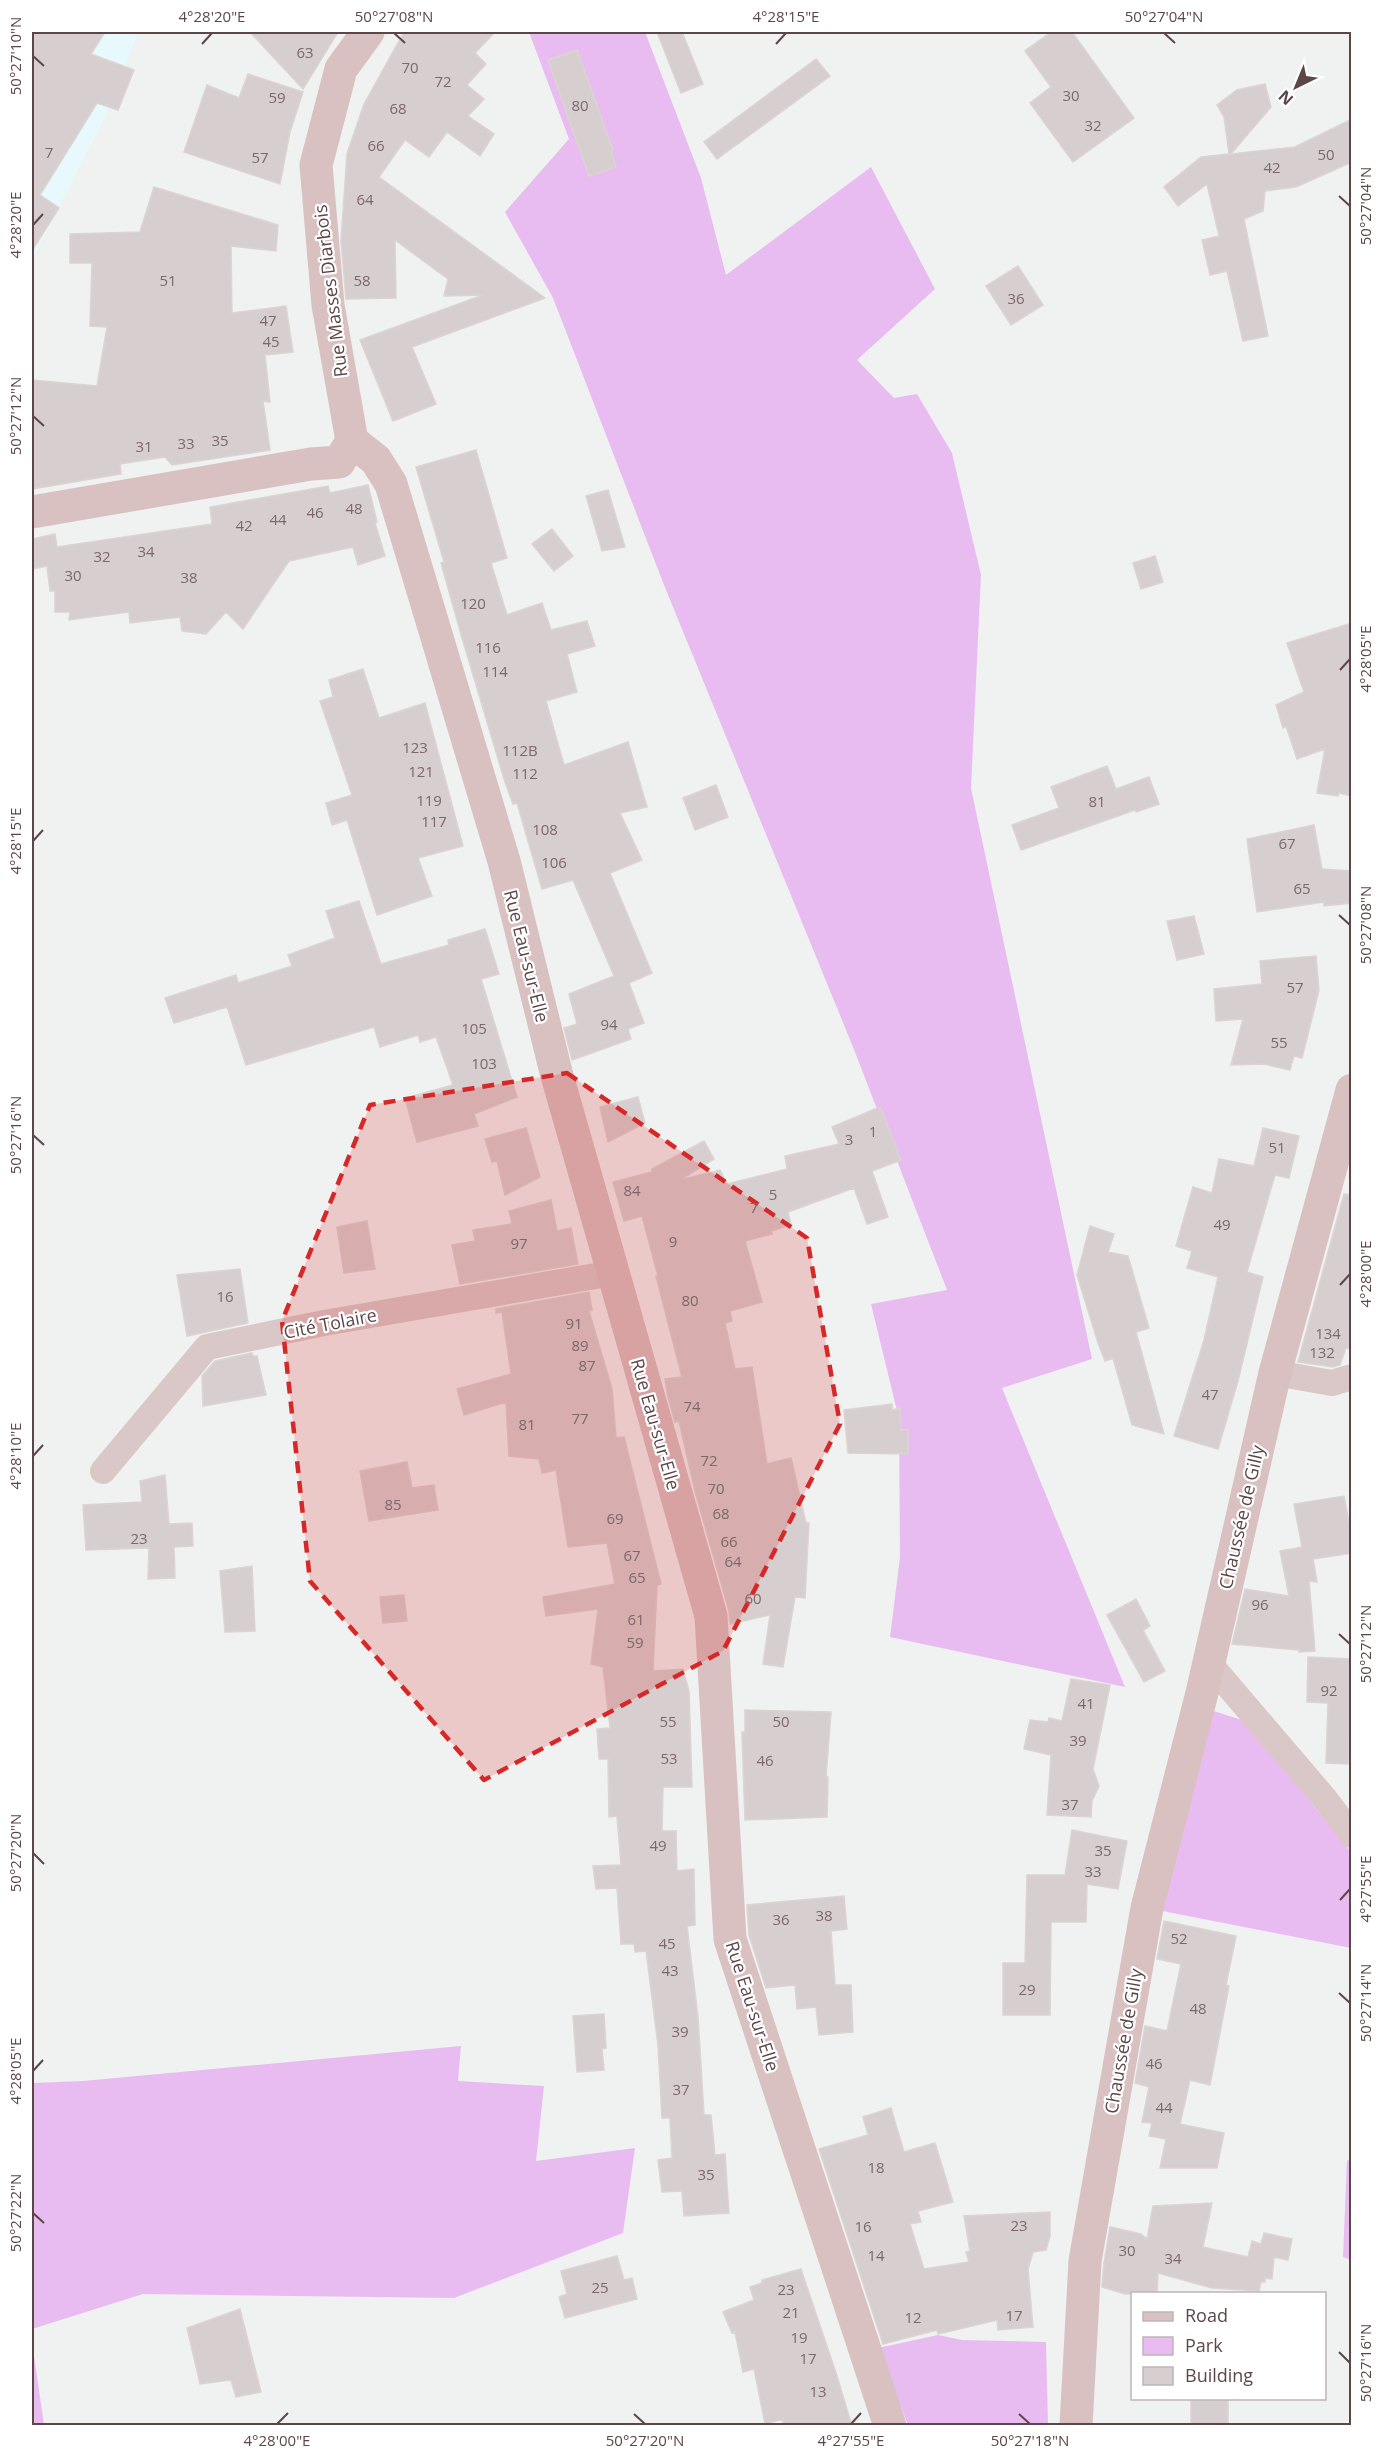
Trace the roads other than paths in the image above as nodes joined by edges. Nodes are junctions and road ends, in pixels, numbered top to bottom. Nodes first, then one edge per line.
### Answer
1 (368, 32) edge
2 (352, 441) junction
3 (32, 512) edge
4 (1352, 1090) edge
5 (613, 1273) junction
6 (1275, 1373) junction
7 (1352, 1377) edge
8 (103, 1472) dead end
9 (1208, 1662) junction
10 (1352, 1835) edge
11 (890, 2426) edge
12 (1076, 2426) edge

1 - 2 street, Rue Masses Diarbois
2 - 3 street
2 - 5 street, Rue Eau-sur-Elle
4 - 6 street, Chaussée de Gilly
5 - 8 street, Cité Tolaire
5 - 11 street, Rue Eau-sur-Elle
6 - 7 street
6 - 9 street, Chaussée de Gilly
9 - 10 street
9 - 12 street, Chaussée de Gilly

